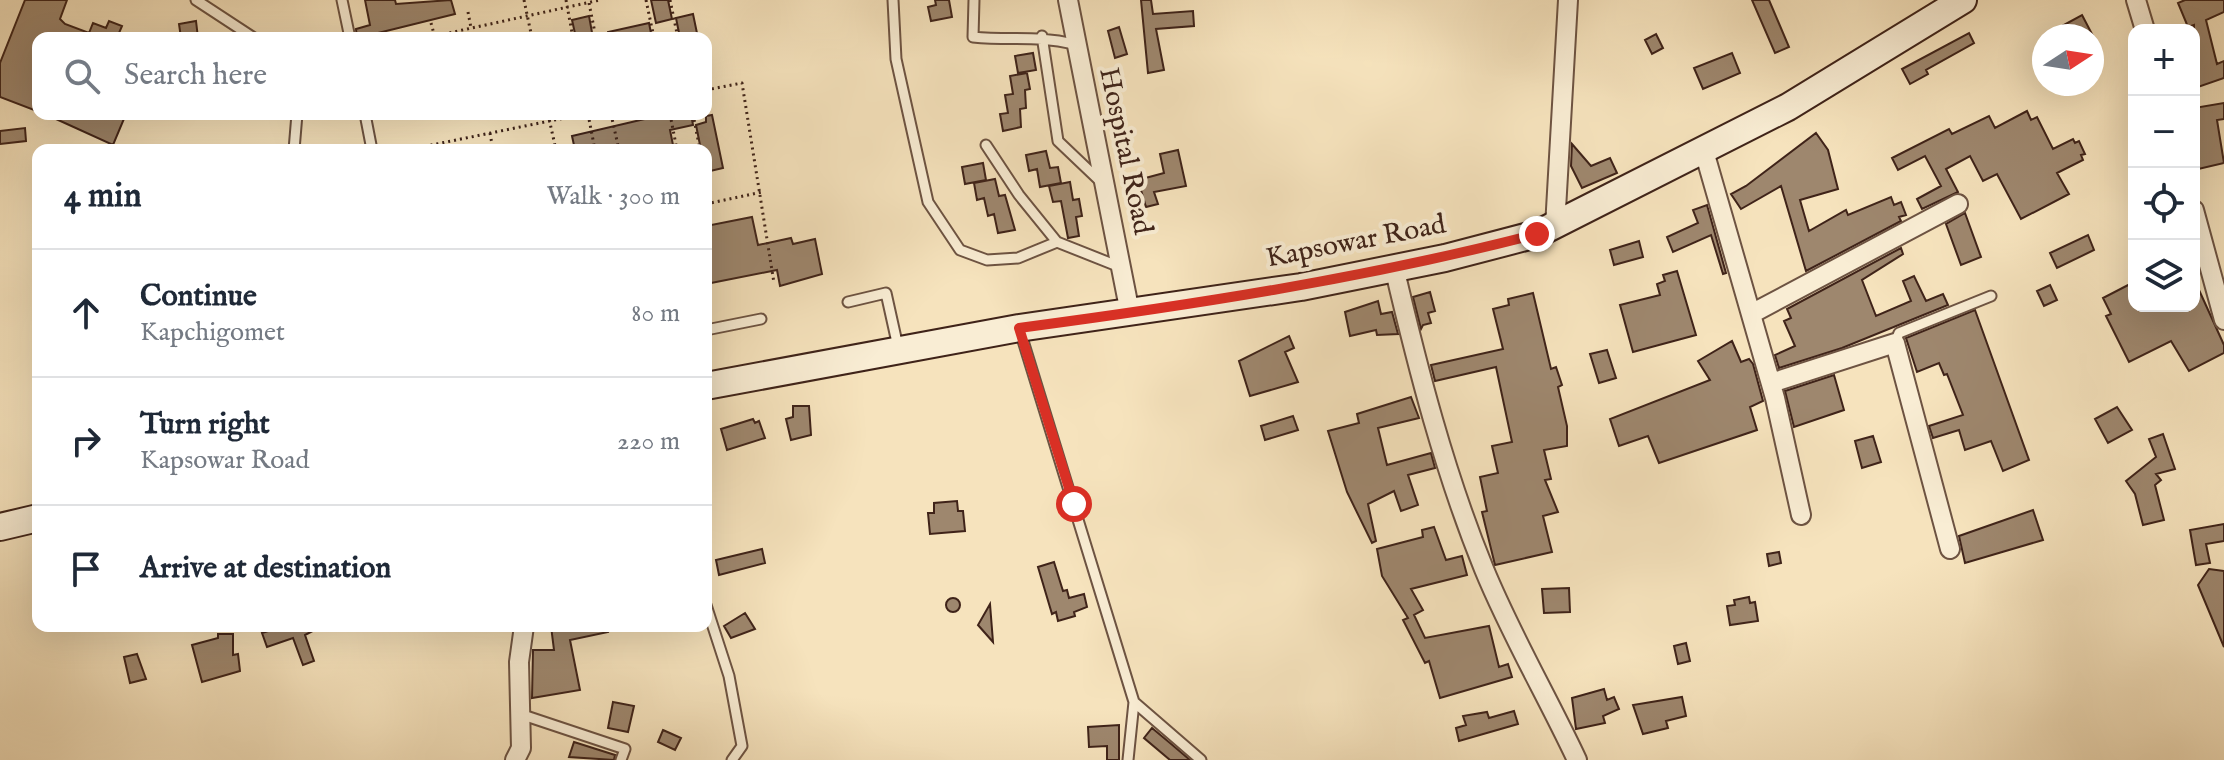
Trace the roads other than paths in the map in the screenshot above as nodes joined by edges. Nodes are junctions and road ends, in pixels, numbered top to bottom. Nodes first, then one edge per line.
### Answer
1 (196, 0) edge
2 (342, 0) edge
3 (893, 0) edge
4 (974, 0) edge
5 (1068, 0) edge
6 (1568, 0) edge
7 (1963, 0) edge
8 (2136, 0) edge
9 (2143, 24) edge
10 (245, 32) edge
11 (349, 32) edge
12 (1042, 36) junction
13 (1074, 44) junction
14 (296, 120) edge
15 (366, 120) edge
16 (294, 144) edge
17 (371, 144) edge
18 (986, 145) dead end
19 (1704, 151) junction
20 (1105, 185) junction
21 (1958, 204) dead end
22 (1555, 227) junction
23 (2200, 232) edge
24 (1057, 242) junction
25 (1120, 267) junction
26 (1394, 267) junction
27 (1991, 296) dead end
28 (848, 302) dead end
29 (1130, 313) junction
30 (1751, 314) junction
31 (761, 319) dead end
32 (2224, 320) edge
33 (1019, 328) junction
34 (712, 329) edge
35 (1895, 343) junction
36 (899, 350) junction
37 (1771, 383) junction
38 (712, 385) edge
39 (1801, 515) dead end
40 (32, 519) edge
41 (0, 527) edge
42 (1950, 549) dead end
43 (712, 624) edge
44 (523, 632) edge
45 (1134, 702) junction
46 (520, 714) junction
47 (515, 760) edge
48 (621, 760) edge
49 (732, 760) edge
50 (1128, 760) edge
51 (1201, 760) edge
52 (1577, 760) edge

1 - 10 lane
2 - 11 lane
3 - 24 lane
4 - 12 lane
5 - 13 street, Hospital Road
6 - 22 street
7 - 19 main road, Kapsowar Road
8 - 9 street
12 - 13 lane
12 - 20 lane
13 - 20 street, Hospital Road
14 - 16 lane
15 - 17 lane
18 - 24 lane
19 - 22 main road, Kapsowar Road
19 - 30 street
20 - 25 street, Hospital Road
21 - 30 street
22 - 26 main road, Kapsowar Road
23 - 32 street
24 - 25 lane
25 - 29 street, Hospital Road
26 - 29 main road, Kapsowar Road
26 - 52 street
27 - 35 lane
28 - 36 lane
29 - 33 main road, Kapsowar Road
30 - 37 street
31 - 34 lane
33 - 36 main road, Kapsowar Road
33 - 45 lane
35 - 37 street
35 - 42 street
36 - 38 main road, Kapsowar Road
37 - 39 street
40 - 41 main road
43 - 49 lane
44 - 46 street
45 - 50 lane
45 - 51 lane
46 - 47 street
46 - 48 lane

